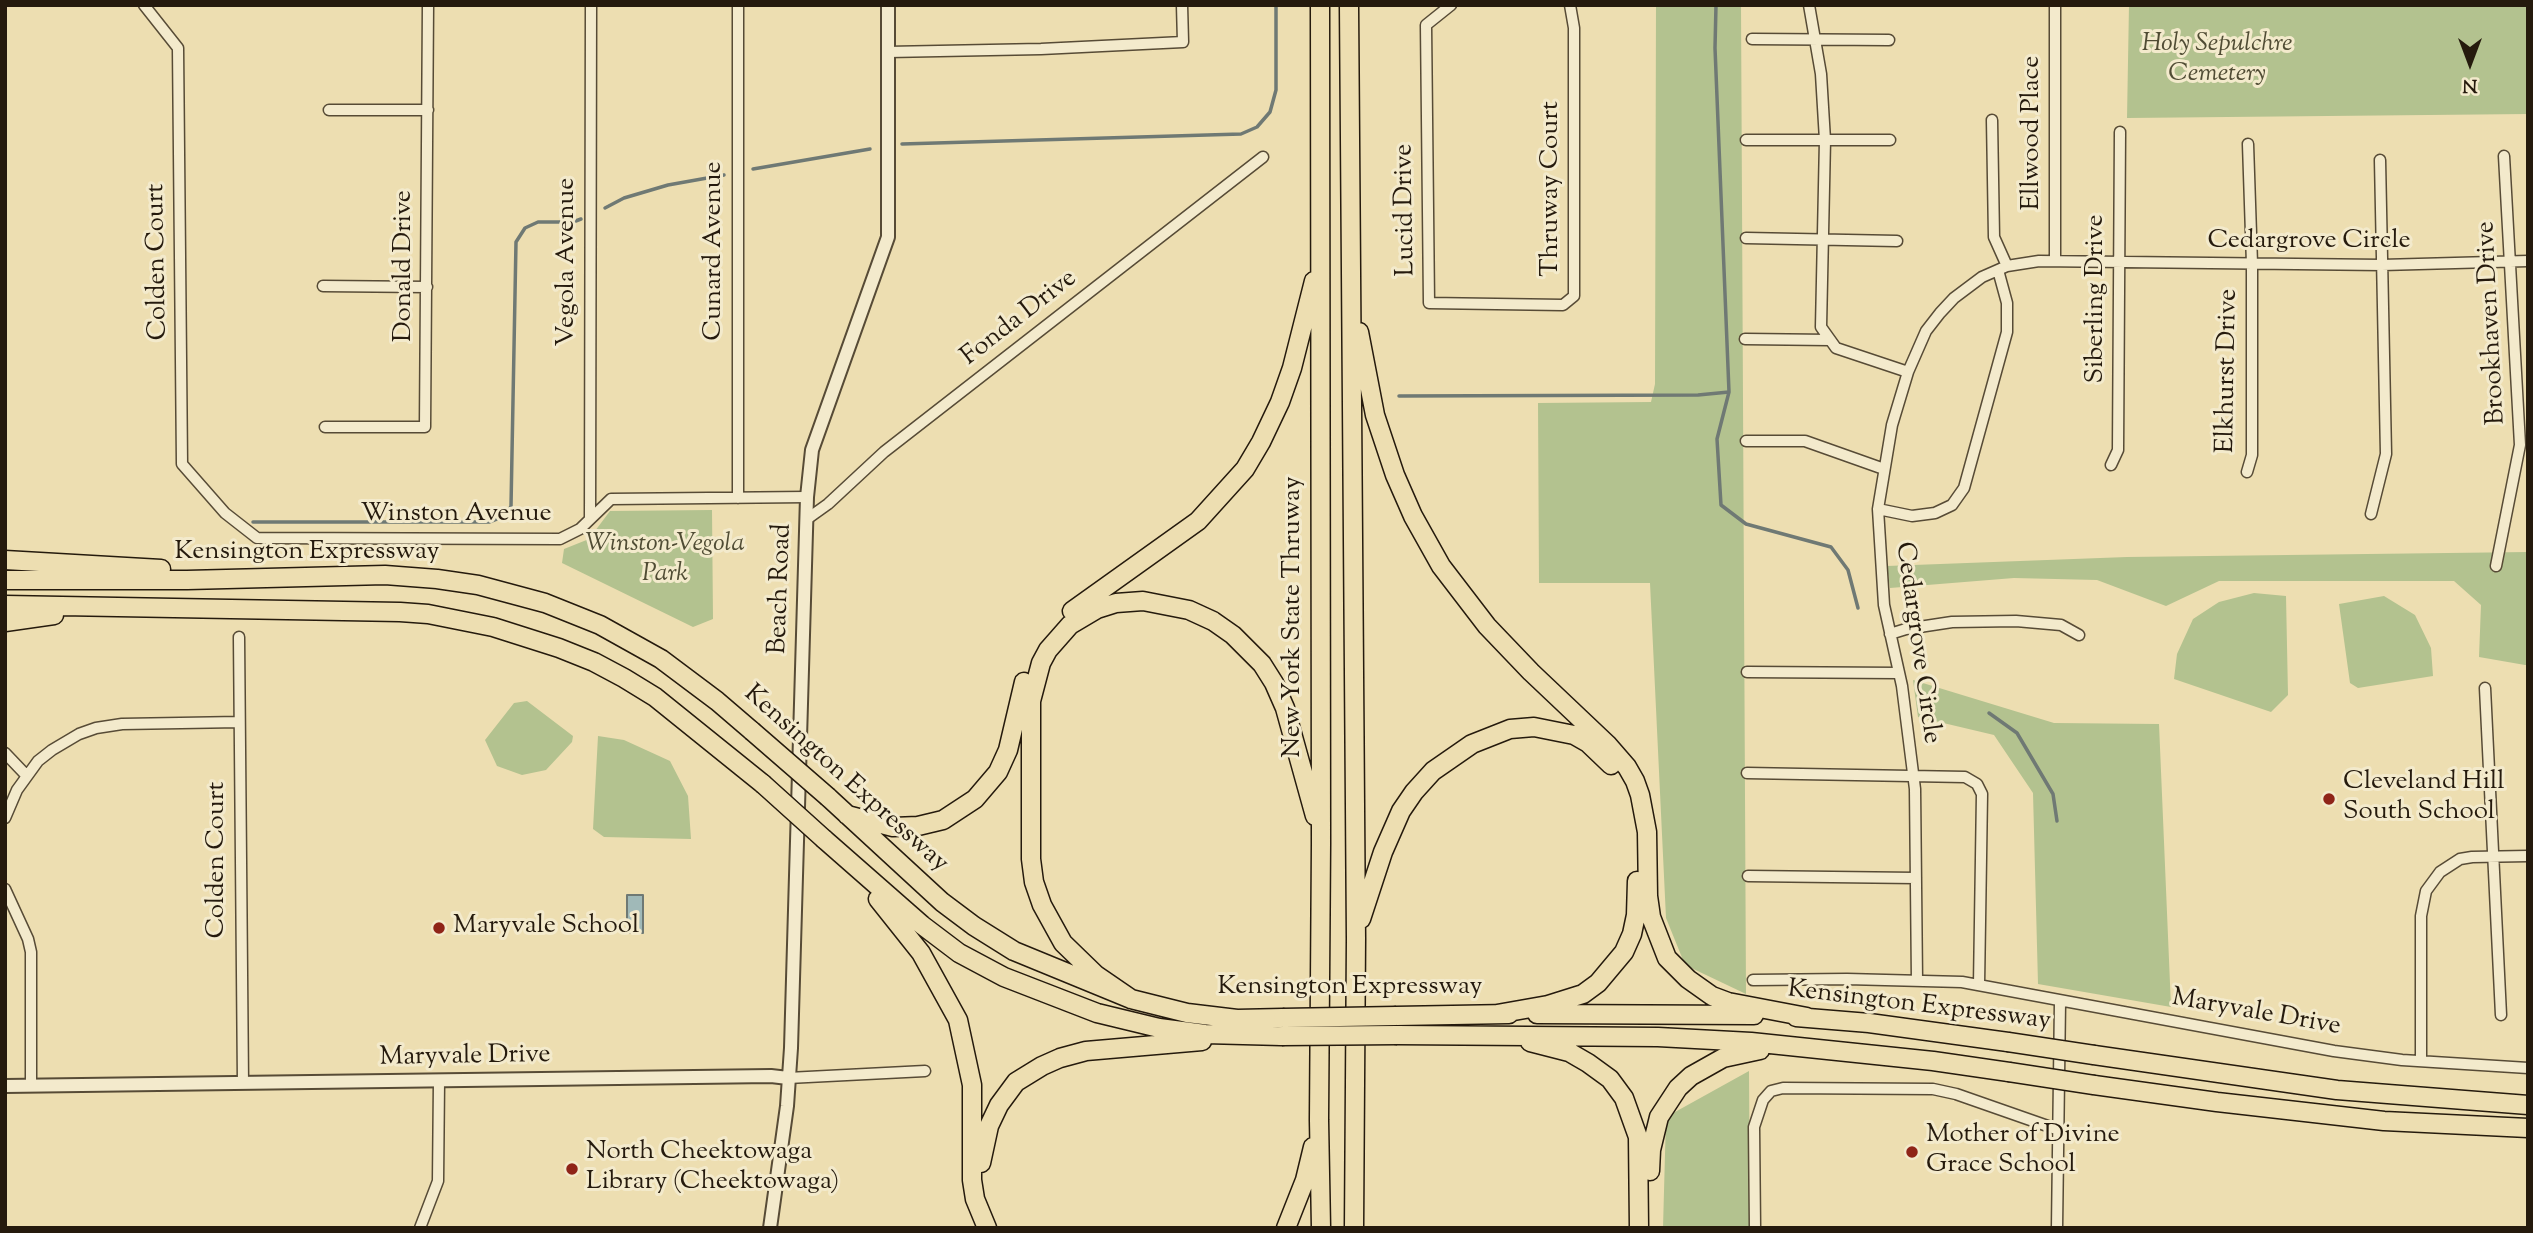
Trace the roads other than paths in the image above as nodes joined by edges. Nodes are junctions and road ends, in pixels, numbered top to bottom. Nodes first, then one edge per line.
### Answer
1 (145, 5) edge
2 (428, 5) edge
3 (591, 5) edge
4 (738, 5) edge
5 (888, 5) edge
6 (1182, 5) edge
7 (1320, 5) edge
8 (1349, 5) edge
9 (1451, 5) edge
10 (1570, 5) edge
11 (1809, 5) edge
12 (2055, 5) edge
13 (1752, 39) dead end
14 (1816, 40) junction
15 (1889, 40) dead end
16 (888, 52) junction
17 (329, 110) dead end
18 (428, 110) junction
19 (1992, 120) dead end
20 (2120, 132) dead end
21 (1746, 140) dead end
22 (1825, 140) junction
23 (1890, 140) dead end
24 (2248, 144) dead end
25 (2504, 156) dead end
26 (1263, 157) dead end
27 (2380, 160) dead end
28 (1746, 239) dead end
29 (1824, 240) junction
30 (1897, 242) dead end
31 (1321, 251) junction
32 (2056, 260) junction
33 (2119, 261) junction
34 (2528, 261) edge
35 (2511, 262) junction
36 (2252, 264) junction
37 (2382, 265) junction
38 (2002, 268) junction
39 (323, 286) dead end
40 (427, 287) junction
41 (1351, 289) junction
42 (1499, 303) joint
43 (1745, 339) dead end
44 (1830, 340) junction
45 (1908, 372) junction
46 (325, 427) dead end
47 (1746, 441) dead end
48 (2111, 465) dead end
49 (1884, 469) junction
50 (2247, 472) dead end
51 (807, 497) junction
52 (738, 498) junction
53 (1878, 509) junction
54 (225, 513) joint
55 (2371, 514) dead end
56 (590, 519) junction
57 (807, 519) junction
58 (5, 560) edge
59 (2496, 566) dead end
60 (276, 577) junction
61 (5, 580) edge
62 (5, 605) edge
63 (126, 608) junction
64 (5, 622) edge
65 (1890, 634) junction
66 (2078, 635) dead end
67 (239, 637) dead end
68 (1746, 672) dead end
69 (1899, 673) junction
70 (2486, 688) dead end
71 (239, 722) junction
72 (5, 753) edge
73 (1747, 773) dead end
74 (26, 775) junction
75 (1913, 777) junction
76 (847, 815) junction
77 (5, 818) edge
78 (1321, 842) junction
79 (837, 851) junction
80 (2494, 856) junction
81 (2528, 856) edge
82 (1748, 876) dead end
83 (1916, 878) junction
84 (5, 889) edge
85 (1356, 938) junction
86 (1753, 980) dead end
87 (1917, 981) junction
88 (1979, 985) junction
89 (1131, 999) junction
90 (2060, 1002) junction
91 (1497, 1014) junction
92 (2501, 1015) dead end
93 (1807, 1017) junction
94 (1496, 1035) junction
95 (1273, 1037) junction
96 (1787, 1045) junction
97 (2421, 1061) junction
98 (2528, 1068) edge
99 (925, 1071) dead end
100 (789, 1078) junction
101 (439, 1082) junction
102 (243, 1083) junction
103 (5, 1086) edge
104 (31, 1086) junction
105 (2528, 1105) edge
106 (1319, 1120) junction
107 (2528, 1128) edge
108 (2059, 1130) junction
109 (420, 1228) edge
110 (770, 1228) edge
111 (987, 1228) edge
112 (1000, 1228) edge
113 (1286, 1228) edge
114 (1321, 1228) edge
115 (1357, 1228) edge
116 (1639, 1228) edge
117 (1650, 1228) edge
118 (1755, 1228) edge
119 (2057, 1228) edge

1 - 54 street, Colden Court
2 - 18 street, Donald Drive
3 - 56 street, Vegola Avenue
4 - 52 street, Cunard Avenue
5 - 16 street, Beach Road
6 - 16 street
7 - 31 highway, New York State Thruway
8 - 41 highway
9 - 42 street, Lucid Drive
10 - 42 street, Thruway Court
11 - 14 street
12 - 32 street, Ellwood Place
13 - 14 street
14 - 15 street
14 - 22 street
16 - 51 street, Beach Road
17 - 18 street
18 - 40 street, Donald Drive
19 - 38 street
20 - 33 street, Siberling Drive
21 - 22 street
22 - 23 street
22 - 29 street
24 - 36 street, Elkhurst Drive
25 - 35 street, Brookhaven Drive
26 - 57 street, Fonda Drive
27 - 37 street
28 - 29 street
29 - 30 street
29 - 44 street
31 - 76 highway
31 - 78 highway, New York State Thruway
32 - 33 street, Cedargrove Circle
32 - 38 street, Cedargrove Circle
33 - 36 street, Cedargrove Circle
33 - 48 street, Siberling Drive
34 - 35 street, Cedargrove Circle
35 - 37 street, Cedargrove Circle
35 - 59 street, Brookhaven Drive
36 - 37 street, Cedargrove Circle
36 - 50 street, Elkhurst Drive
37 - 55 street
38 - 45 street, Cedargrove Circle
38 - 53 street
39 - 40 street
40 - 46 street, Donald Drive
41 - 85 highway
41 - 93 highway
43 - 44 street
44 - 45 street
45 - 49 street, Cedargrove Circle
47 - 49 street
49 - 53 street, Cedargrove Circle
51 - 52 street, Winston Avenue
51 - 57 street, Beach Road
52 - 56 street, Winston Avenue
53 - 65 street, Cedargrove Circle
54 - 56 street, Winston Avenue
57 - 100 street, Beach Road
58 - 60 highway
60 - 61 highway, Kensington Expressway
60 - 76 highway, Kensington Expressway, bridge
62 - 63 highway, Kensington Expressway
63 - 64 highway
63 - 79 highway, Kensington Expressway, bridge
65 - 66 street
65 - 69 street, Cedargrove Circle
67 - 71 street, Colden Court
68 - 69 street
69 - 75 street, Cedargrove Circle
70 - 80 street
71 - 74 street
71 - 102 street, Colden Court
72 - 74 street
73 - 75 street
74 - 77 street
75 - 83 street, Cedargrove Circle
75 - 88 street
76 - 89 highway, Kensington Expressway
78 - 89 highway
78 - 106 highway, New York State Thruway
79 - 95 highway, Kensington Expressway
79 - 111 highway
80 - 81 street
80 - 92 street
80 - 97 street
82 - 83 street
83 - 87 street, Cedargrove Circle
84 - 104 street
85 - 91 highway
85 - 115 highway
86 - 87 street, Maryvale Drive
87 - 88 street, Maryvale Drive
88 - 90 street, Maryvale Drive
89 - 91 highway, Kensington Expressway, bridge
90 - 97 street, Maryvale Drive
90 - 108 street
91 - 93 highway, Kensington Expressway
93 - 105 highway, Kensington Expressway, bridge
94 - 95 highway, Kensington Expressway, bridge
94 - 96 highway, Kensington Expressway
94 - 116 highway
95 - 112 highway
96 - 107 highway, Kensington Expressway, bridge
96 - 117 highway
97 - 98 street, Maryvale Drive
99 - 100 street, Maryvale Drive
100 - 101 street, Maryvale Drive
100 - 110 street, Beach Road
101 - 102 street, Maryvale Drive
101 - 109 street
102 - 104 street, Maryvale Drive
103 - 104 street, Maryvale Drive
106 - 113 highway
106 - 114 highway, New York State Thruway
108 - 118 street
108 - 119 street

